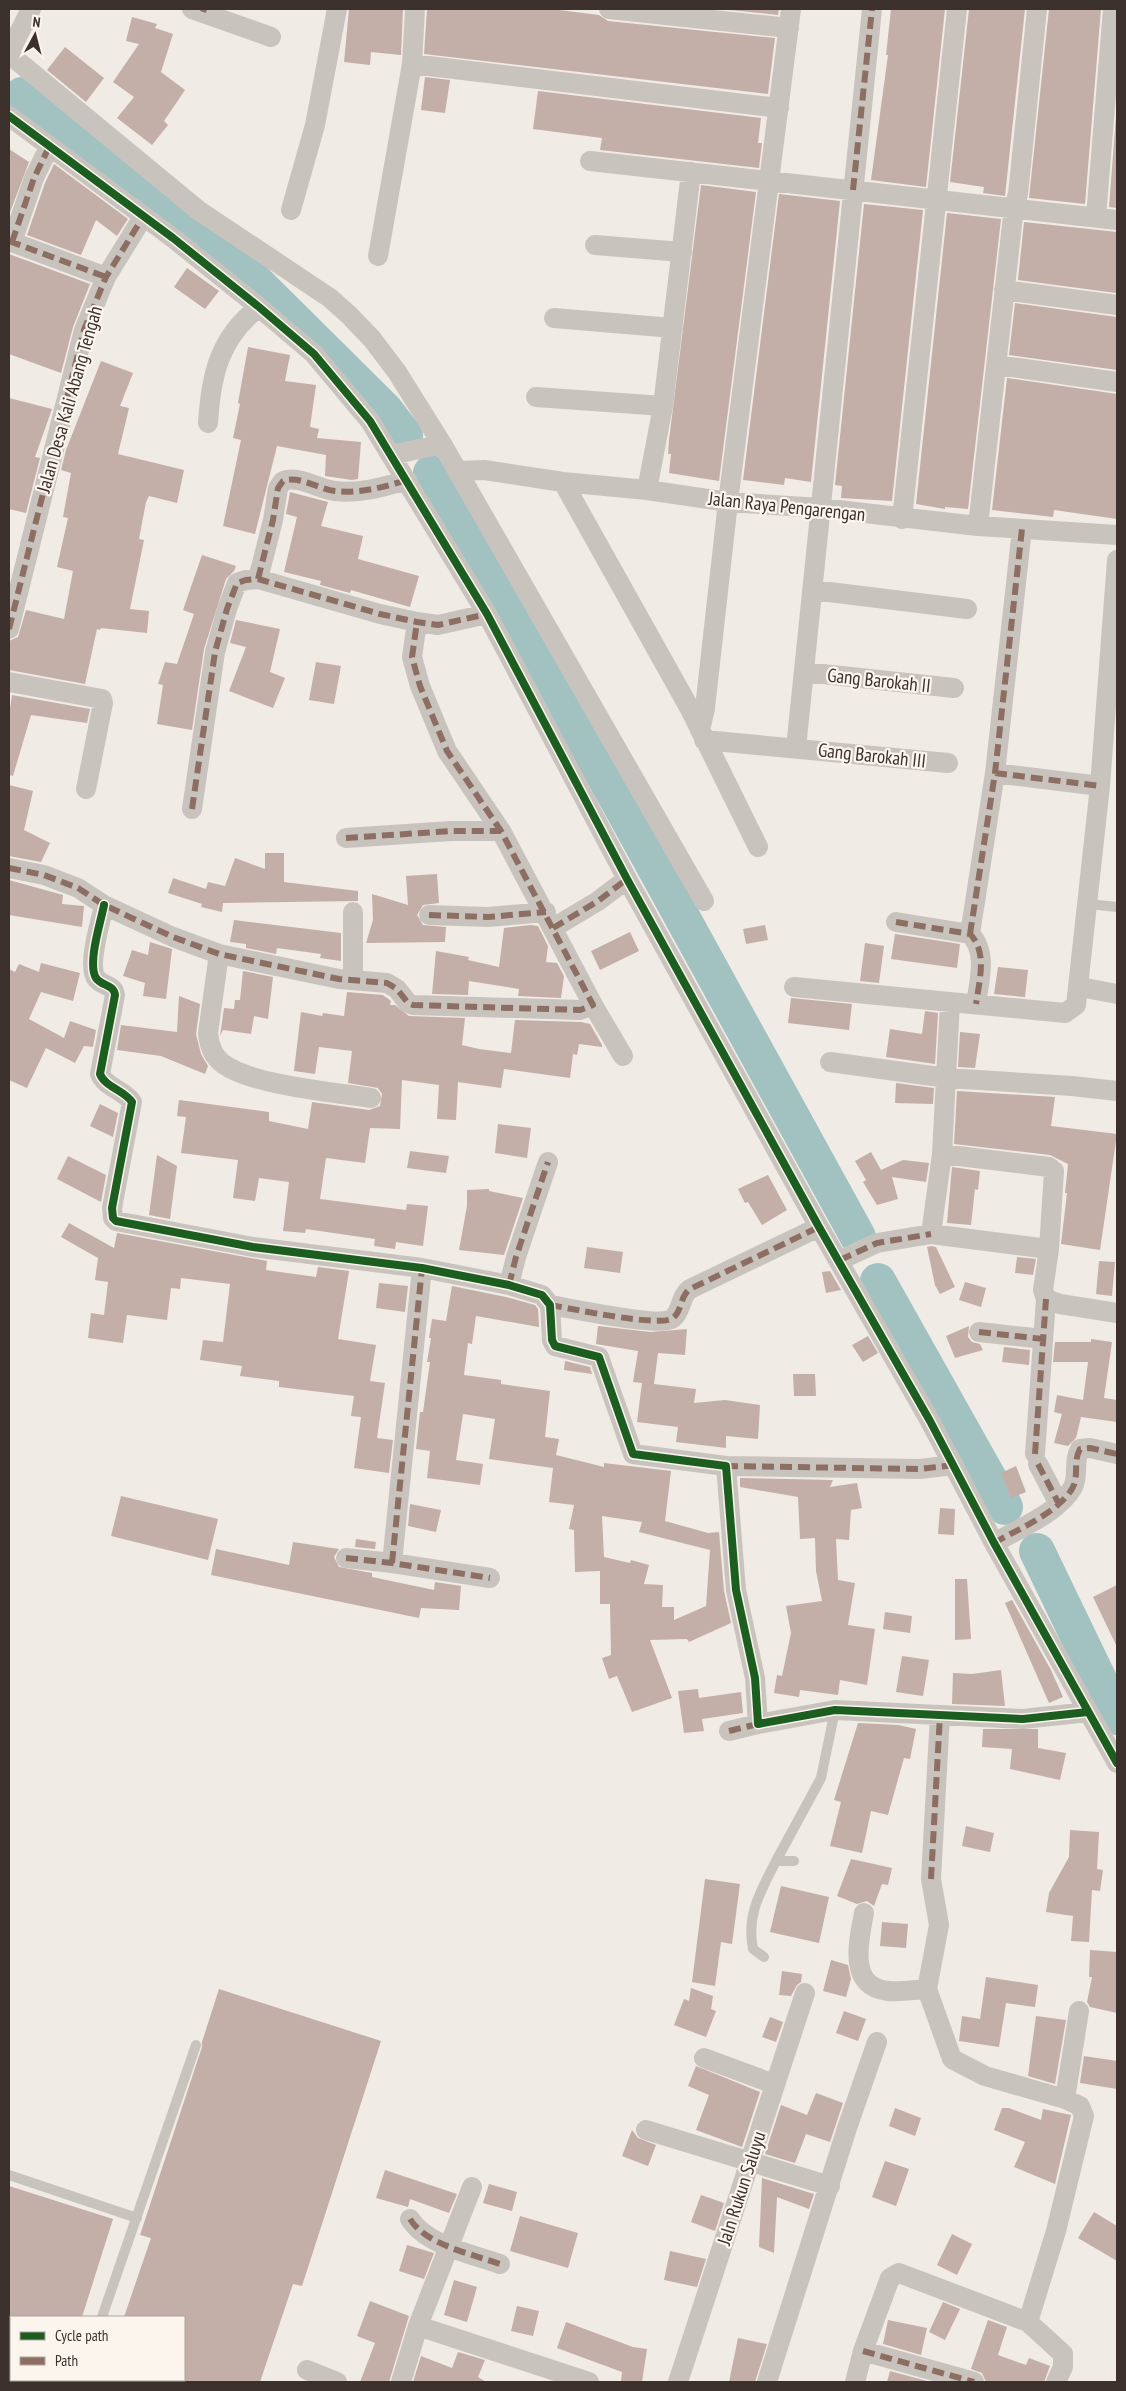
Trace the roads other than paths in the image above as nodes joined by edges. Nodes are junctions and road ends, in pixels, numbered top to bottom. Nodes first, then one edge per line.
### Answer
1 (31, 9) edge
2 (337, 9) edge
3 (415, 9) edge
4 (609, 9) edge
5 (872, 9) edge
6 (957, 9) edge
7 (1037, 9) edge
8 (1114, 9) edge
9 (199, 10) edge
10 (790, 18) edge
11 (271, 36) dead end
12 (9, 53) edge
13 (412, 64) junction
14 (779, 108) junction
15 (9, 116) edge
16 (49, 147) junction
17 (590, 162) dead end
18 (691, 172) junction
19 (770, 180) junction
20 (853, 190) junction
21 (935, 199) junction
22 (1014, 207) junction
23 (291, 210) dead end
24 (1096, 217) junction
25 (1117, 220) edge
26 (147, 221) junction
27 (10, 242) edge
28 (595, 245) dead end
29 (682, 252) junction
30 (378, 256) dead end
31 (106, 277) junction
32 (1004, 290) junction
33 (1117, 305) edge
34 (259, 306) junction
35 (554, 318) dead end
36 (672, 328) junction
37 (997, 366) junction
38 (1117, 382) edge
39 (536, 397) dead end
40 (663, 406) junction
41 (208, 423) dead end
42 (416, 449) junction
43 (459, 471) junction
44 (407, 480) junction
45 (563, 482) junction
46 (647, 490) junction
47 (728, 502) junction
48 (821, 508) junction
49 (902, 519) junction
50 (978, 526) junction
51 (1022, 529) junction
52 (1117, 535) edge
53 (1117, 560) edge
54 (258, 579) junction
55 (13, 589) edge
56 (813, 590) junction
57 (967, 609) dead end
58 (487, 614) junction
59 (417, 622) junction
60 (9, 629) edge
61 (804, 672) junction
62 (9, 682) edge
63 (954, 688) dead end
64 (702, 735) junction
65 (796, 748) junction
66 (948, 763) dead end
67 (995, 773) junction
68 (1100, 786) junction
69 (86, 789) dead end
70 (192, 809) dead end
71 (501, 831) junction
72 (346, 838) dead end
73 (758, 847) dead end
74 (9, 868) edge
75 (627, 879) junction
76 (704, 901) dead end
77 (1088, 904) junction
78 (104, 905) junction
79 (1117, 907) edge
80 (353, 912) dead end
81 (430, 915) dead end
82 (550, 920) junction
83 (896, 922) dead end
84 (970, 934) junction
85 (219, 954) junction
86 (352, 980) junction
87 (794, 987) dead end
88 (1080, 987) junction
89 (1117, 994) edge
90 (950, 1002) junction
91 (976, 1004) junction
92 (593, 1005) junction
93 (623, 1056) dead end
94 (830, 1062) dead end
95 (947, 1078) junction
96 (1117, 1091) edge
97 (370, 1098) dead end
98 (942, 1154) junction
99 (548, 1162) dead end
100 (819, 1227) junction
101 (931, 1234) junction
102 (1050, 1249) junction
103 (847, 1256) junction
104 (422, 1268) junction
105 (509, 1286) junction
106 (1046, 1299) junction
107 (550, 1305) junction
108 (1117, 1313) edge
109 (979, 1332) dead end
110 (1043, 1339) junction
111 (1117, 1454) edge
112 (954, 1465) junction
113 (726, 1466) junction
114 (1059, 1504) junction
115 (999, 1540) junction
116 (346, 1558) dead end
117 (392, 1563) junction
118 (490, 1578) dead end
119 (835, 1710) junction
120 (1088, 1712) junction
121 (940, 1715) junction
122 (758, 1724) junction
123 (729, 1731) dead end
124 (1117, 1763) edge
125 (776, 1860) junction
126 (794, 1861) dead end
127 (864, 1913) dead end
128 (764, 1957) dead end
129 (927, 1989) junction
130 (805, 1993) dead end
131 (1078, 2011) dead end
132 (878, 2042) dead end
133 (196, 2044) dead end
134 (704, 2058) dead end
135 (774, 2084) junction
136 (1065, 2099) junction
137 (646, 2130) dead end
138 (750, 2161) junction
139 (9, 2175) edge
140 (830, 2186) junction
141 (472, 2188) dead end
142 (137, 2218) junction
143 (410, 2219) dead end
144 (450, 2246) junction
145 (500, 2264) dead end
146 (102, 2316) edge
147 (1028, 2322) junction
148 (418, 2326) junction
149 (863, 2351) junction
150 (306, 2370) dead end
151 (683, 2381) edge
152 (337, 2382) edge
153 (400, 2382) edge
154 (589, 2382) edge
155 (767, 2382) edge
156 (855, 2382) edge
157 (974, 2382) edge
158 (1056, 2382) edge

1 - 12 street
2 - 23 street
3 - 13 street
4 - 10 street
5 - 20 street
6 - 21 street
7 - 22 street
8 - 24 street
9 - 11 street
10 - 14 street
12 - 42 street
13 - 14 street
13 - 30 street
14 - 19 street
15 - 16 street
16 - 26 street
16 - 27 street
17 - 18 street
18 - 19 street
18 - 29 street
19 - 20 street
19 - 47 street
20 - 21 street
20 - 48 street
21 - 22 street
21 - 49 street
22 - 24 street
22 - 32 street
24 - 25 street
26 - 31 street, Jalan Desa Kali Abang Tengah
26 - 34 street
27 - 31 street
28 - 29 street
29 - 36 street
31 - 55 street, Jalan Desa Kali Abang Tengah
32 - 33 street
32 - 37 street
34 - 41 street
34 - 42 street
35 - 36 street
36 - 40 street
37 - 38 street
37 - 50 street
39 - 40 street
40 - 46 street
42 - 43 street
42 - 44 street
43 - 45 street, Jalan Raya Pengarengan
43 - 76 street
44 - 54 street
44 - 58 street
45 - 46 street, Jalan Raya Pengarengan
45 - 64 street
46 - 47 street, Jalan Raya Pengarengan
47 - 48 street, Jalan Raya Pengarengan
47 - 64 street
48 - 49 street, Jalan Raya Pengarengan
48 - 56 street
49 - 50 street, Jalan Raya Pengarengan
50 - 51 street, Jalan Raya Pengarengan
51 - 52 street, Jalan Raya Pengarengan
51 - 67 street
53 - 68 street
54 - 59 street
54 - 70 street
55 - 60 street, Jalan Desa Kali Abang Tengah
56 - 57 street
56 - 61 street
58 - 59 street
58 - 75 street
59 - 71 street
61 - 63 street, Gang Barokah II
61 - 65 street
62 - 69 street
64 - 65 street, Gang Barokah III
64 - 73 street
65 - 66 street, Gang Barokah III
67 - 68 street
67 - 84 street
68 - 77 street
71 - 72 street
71 - 82 street
74 - 78 street
75 - 82 street
75 - 100 street
77 - 79 lane
77 - 88 street
78 - 85 street
78 - 104 street
80 - 86 street
81 - 82 street
82 - 92 street
83 - 84 street
84 - 91 street
85 - 86 street
85 - 97 street
86 - 92 street
87 - 90 street
88 - 89 street
88 - 91 street
90 - 91 street
90 - 95 street
92 - 93 street
94 - 95 street
95 - 96 street
95 - 98 street
98 - 101 street
98 - 102 street
99 - 105 street
100 - 103 street
100 - 107 street
101 - 102 street
101 - 103 street
102 - 106 street
103 - 112 street
104 - 105 street
104 - 117 street
105 - 107 street
106 - 108 street
106 - 110 street
107 - 113 street
109 - 110 street
110 - 114 street
111 - 114 street
112 - 113 street
112 - 115 street
113 - 122 street
114 - 115 street
115 - 120 street
116 - 117 street
117 - 118 street
119 - 121 street
119 - 122 street
119 - 125 lane
120 - 121 street
120 - 124 street
121 - 129 street
122 - 123 street
125 - 126 lane
125 - 128 lane
127 - 129 street
129 - 136 street
130 - 135 street, Jaln Rukun Saluyu
131 - 136 street
132 - 140 street
133 - 142 lane
134 - 135 street
135 - 138 street, Jaln Rukun Saluyu
136 - 147 street
137 - 138 street
138 - 140 street
138 - 151 street, Jaln Rukun Saluyu
139 - 142 lane
140 - 155 street
141 - 144 street
142 - 146 lane
143 - 144 street
144 - 145 street
144 - 148 street
147 - 149 street
147 - 158 street
148 - 153 street
148 - 154 street
149 - 156 street
149 - 157 street
150 - 152 street

